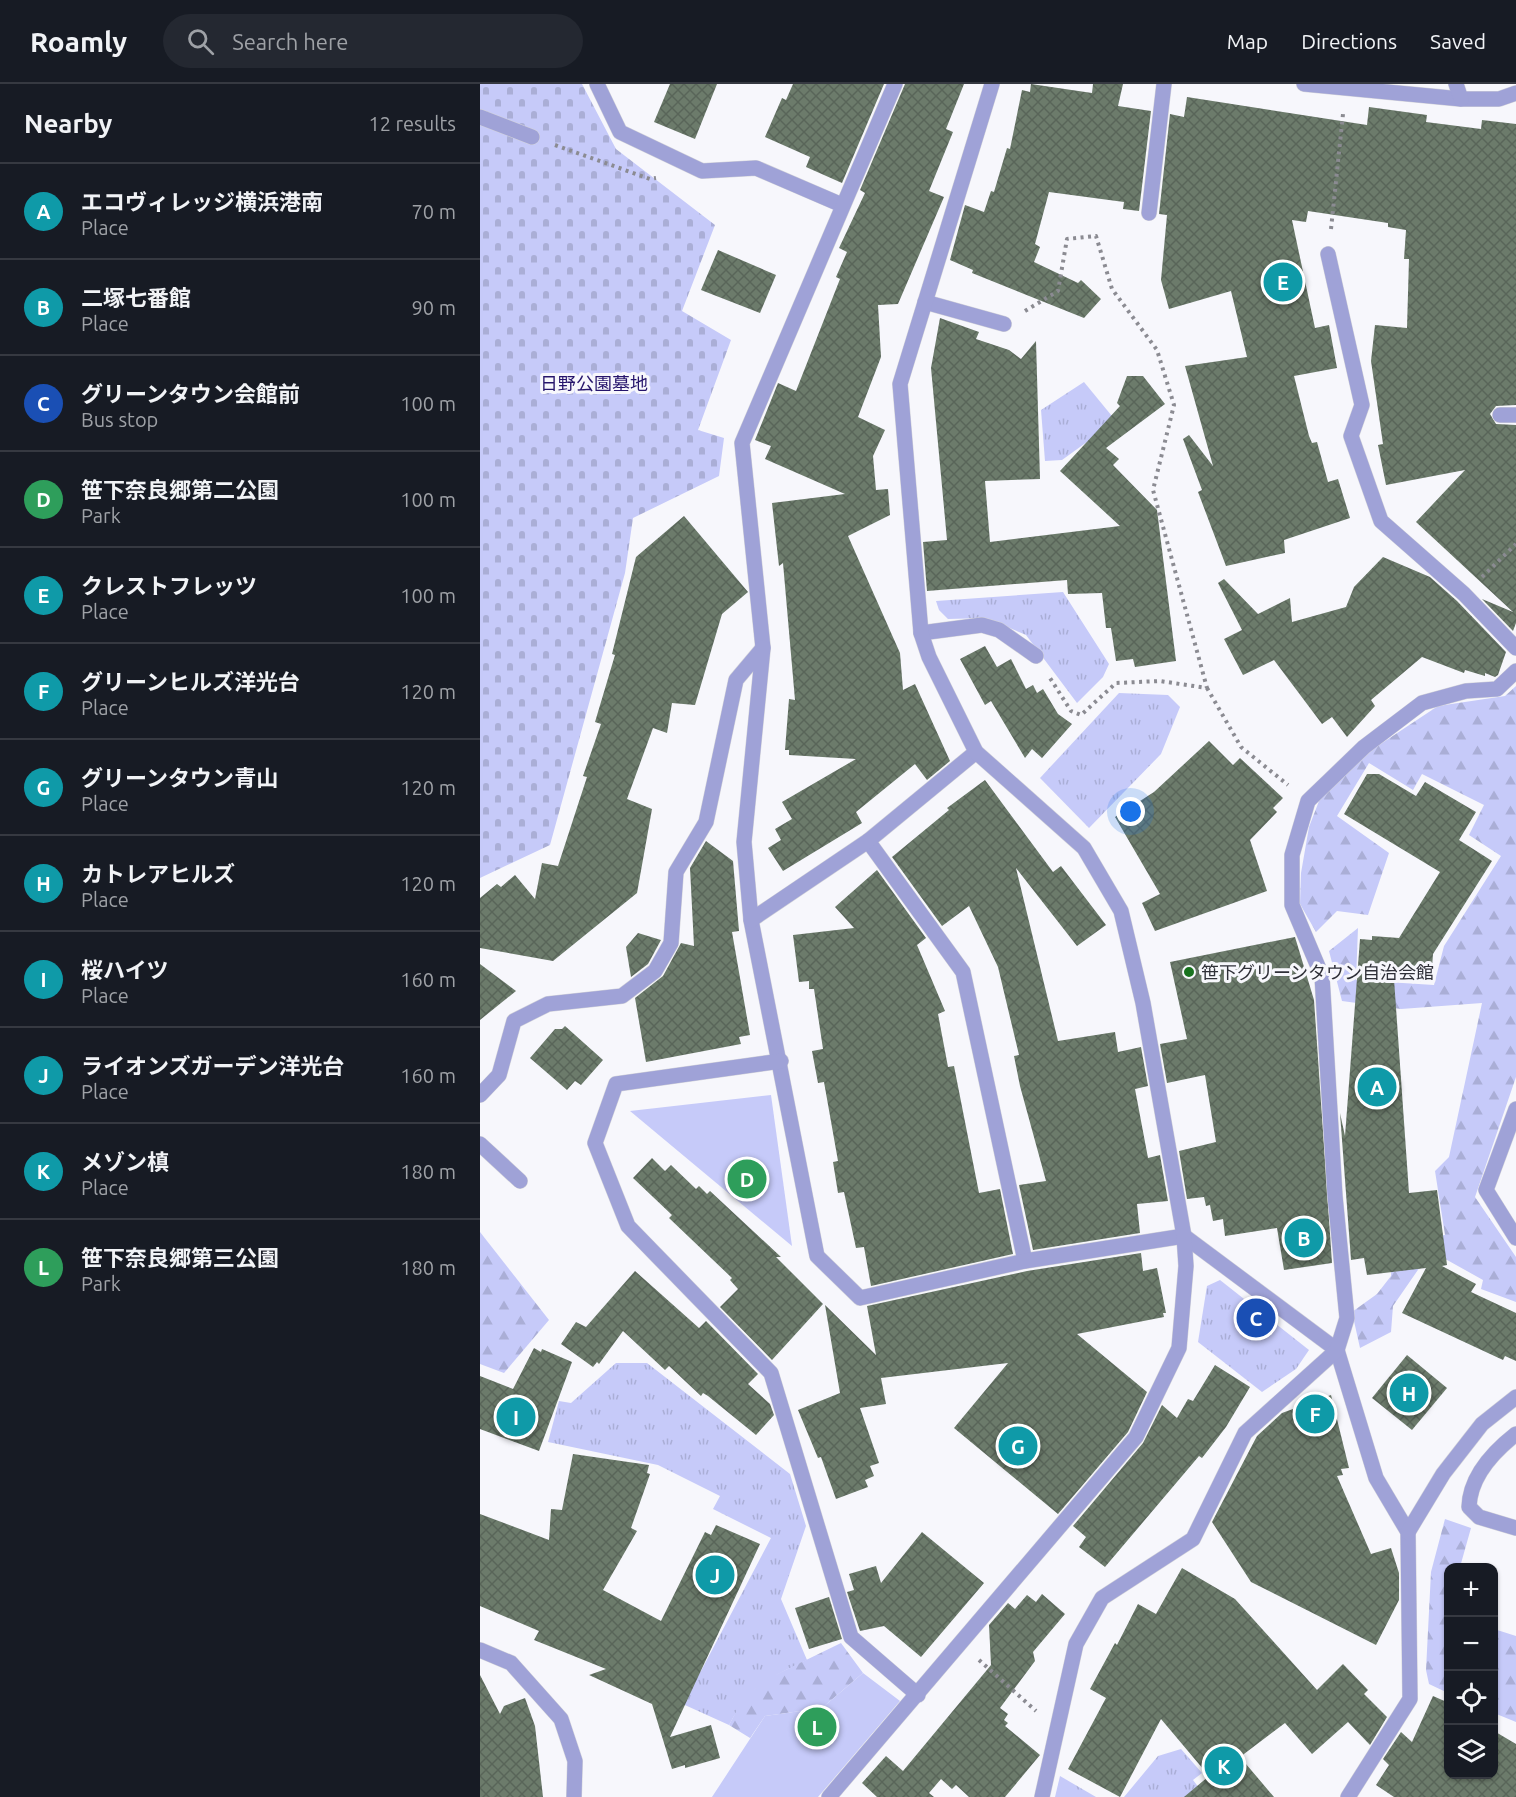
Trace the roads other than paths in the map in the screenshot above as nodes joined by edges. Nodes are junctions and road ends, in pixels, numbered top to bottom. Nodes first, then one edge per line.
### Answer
1 (597, 84) edge
2 (895, 84) edge
3 (992, 84) edge
4 (1164, 84) edge
5 (1304, 84) edge
6 (1458, 91) edge
7 (1516, 93) edge
8 (480, 117) edge
9 (532, 137) road end
10 (842, 205) junction
11 (1149, 213) dead end
12 (1328, 254) road end
13 (924, 302) junction
14 (1004, 324) road end
15 (1500, 415) dead end
16 (1516, 415) edge
17 (921, 633) junction
18 (763, 648) junction
19 (1516, 648) edge
20 (1036, 657) road end
21 (1516, 671) edge
22 (976, 752) junction
23 (868, 842) junction
24 (751, 920) junction
25 (781, 1061) junction
26 (480, 1095) edge
27 (1516, 1108) edge
28 (480, 1144) edge
29 (520, 1181) dead end
30 (1184, 1236) junction
31 (1516, 1238) edge
32 (1025, 1261) junction
33 (1337, 1350) junction
34 (1516, 1397) edge
35 (1516, 1434) edge
36 (1516, 1528) edge
37 (1408, 1532) junction
38 (480, 1650) edge
39 (918, 1695) junction
40 (574, 1797) edge
41 (829, 1797) edge
42 (1042, 1797) edge
43 (1348, 1797) edge

1 - 10 street
2 - 10 street
3 - 13 street
4 - 11 street
5 - 6 street
6 - 7 street
8 - 9 street
10 - 18 street
12 - 19 street
13 - 14 street
13 - 17 street
15 - 16 street
17 - 20 street
17 - 22 street
18 - 24 street
18 - 26 street
21 - 33 street
22 - 23 street
22 - 30 street
23 - 24 street
23 - 32 street
24 - 25 street
25 - 32 street
25 - 39 street
27 - 31 street
28 - 29 street
30 - 32 street
30 - 33 street
30 - 39 street
33 - 37 street
33 - 42 street
34 - 37 street
35 - 36 street
37 - 43 street
38 - 40 street
39 - 41 street

